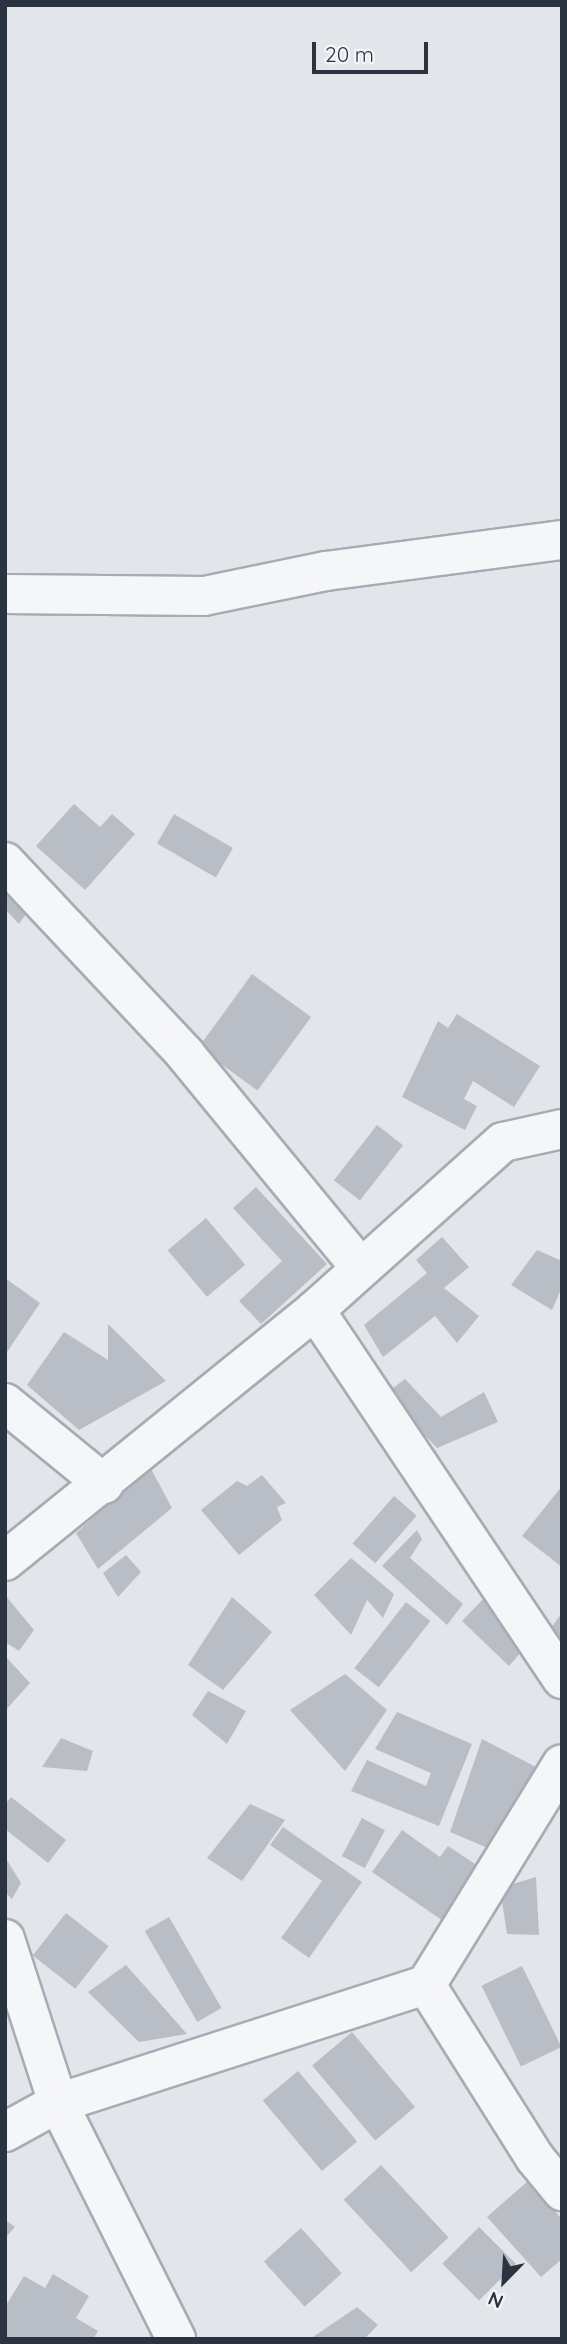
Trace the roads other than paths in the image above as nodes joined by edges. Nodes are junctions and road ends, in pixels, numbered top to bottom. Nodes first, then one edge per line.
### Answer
1 (562, 540) edge
2 (5, 594) edge
3 (5, 862) edge
4 (562, 1129) edge
5 (361, 1268) junction
6 (315, 1310) junction
7 (5, 1403) edge
8 (104, 1484) junction
9 (5, 1561) edge
10 (562, 1679) edge
11 (562, 1764) edge
12 (5, 1939) edge
13 (426, 1985) junction
14 (58, 2103) junction
15 (5, 2132) edge
16 (562, 2191) edge
17 (176, 2339) edge

1 - 2 street
3 - 5 street
4 - 5 street
5 - 6 street
6 - 8 street
6 - 10 street
7 - 8 street
8 - 9 street
11 - 13 street
12 - 14 street
13 - 14 street
13 - 16 street
14 - 15 street
14 - 17 street

